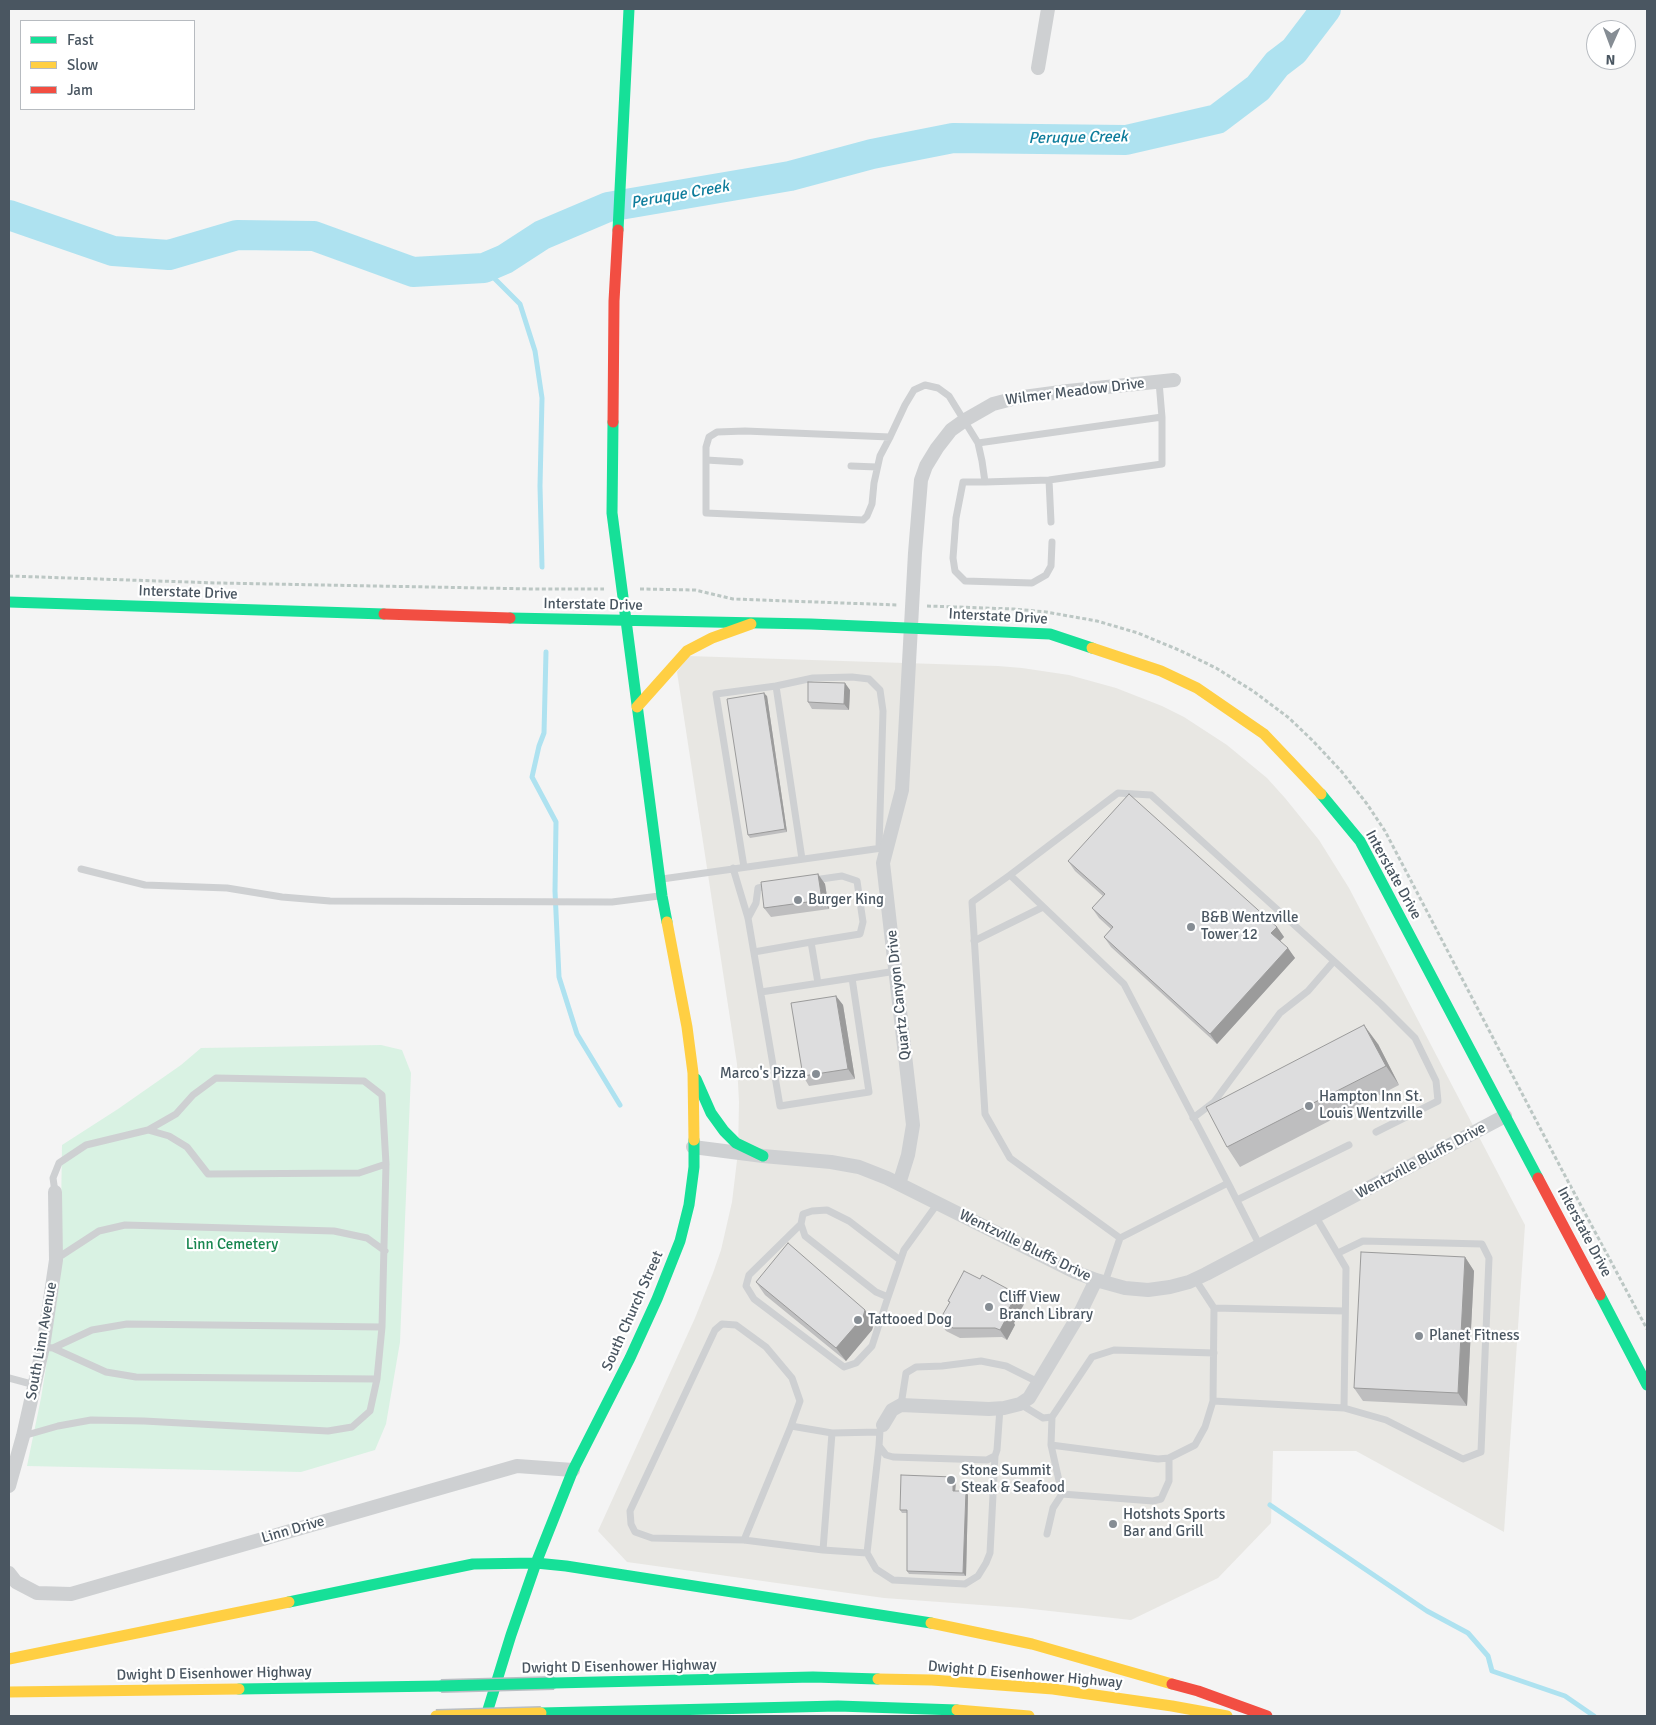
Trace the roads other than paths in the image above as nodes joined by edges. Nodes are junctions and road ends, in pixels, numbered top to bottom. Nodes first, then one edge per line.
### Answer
1 (629, 9) edge
2 (1048, 9) edge
3 (1038, 68) dead end
4 (1174, 380) dead end
5 (1159, 382) junction
6 (1162, 417) junction
7 (965, 420) junction
8 (890, 437) junction
9 (978, 443) junction
10 (706, 460) junction
11 (740, 462) dead end
12 (851, 466) dead end
13 (877, 467) junction
14 (1048, 480) junction
15 (984, 482) junction
16 (1051, 522) dead end
17 (1052, 542) dead end
18 (9, 602) edge
19 (626, 620) junction
20 (751, 624) junction
21 (911, 628) junction
22 (776, 686) junction
23 (637, 707) junction
24 (883, 848) junction
25 (802, 859) junction
26 (744, 867) junction
27 (733, 868) junction
28 (82, 869) dead end
29 (1010, 875) junction
30 (660, 879) junction
31 (805, 881) edge
32 (777, 885) edge
33 (662, 896) junction
34 (1043, 907) junction
35 (748, 918) junction
36 (974, 941) junction
37 (812, 942) junction
38 (754, 952) junction
39 (1334, 961) junction
40 (896, 971) junction
41 (852, 978) junction
42 (818, 983) junction
43 (760, 992) junction
44 (693, 1073) junction
45 (1505, 1116) junction
46 (1194, 1118) junction
47 (148, 1130) junction
48 (1376, 1132) dead end
49 (1350, 1145) dead end
50 (693, 1147) junction
51 (763, 1156) junction
52 (386, 1164) junction
53 (1228, 1183) junction
54 (899, 1184) junction
55 (56, 1192) joint
56 (1237, 1200) junction
57 (938, 1203) junction
58 (1316, 1216) junction
59 (801, 1224) junction
60 (1120, 1238) junction
61 (1260, 1246) junction
62 (385, 1251) junction
63 (1338, 1253) junction
64 (56, 1260) junction
65 (900, 1260) junction
66 (1195, 1279) junction
67 (1101, 1281) junction
68 (888, 1297) junction
69 (1214, 1308) junction
70 (1345, 1312) junction
71 (382, 1327) junction
72 (48, 1348) junction
73 (1214, 1353) junction
74 (9, 1378) edge
75 (377, 1379) junction
76 (1038, 1382) junction
77 (1647, 1385) edge
78 (35, 1386) junction
79 (1213, 1401) junction
80 (1020, 1404) junction
81 (901, 1405) junction
82 (1000, 1408) junction
83 (1344, 1408) junction
84 (1052, 1418) junction
85 (791, 1426) junction
86 (881, 1428) junction
87 (832, 1433) junction
88 (23, 1436) junction
89 (1051, 1445) junction
90 (879, 1446) junction
91 (995, 1456) junction
92 (1169, 1458) junction
93 (573, 1470) junction
94 (9, 1486) edge
95 (1062, 1494) junction
96 (1047, 1534) dead end
97 (744, 1540) junction
98 (824, 1550) junction
99 (867, 1553) junction
100 (536, 1563) junction
101 (12, 1577) edge
102 (9, 1659) edge
103 (9, 1692) edge
104 (428, 1716) edge
105 (436, 1716) edge
106 (486, 1716) edge
107 (1028, 1716) edge
108 (1227, 1716) edge
109 (1267, 1716) edge

1 - 19 main road, South Church Street
2 - 3 street
4 - 5 street, Wilmer Meadow Drive
5 - 6 lane
5 - 7 street, Wilmer Meadow Drive
6 - 9 lane
6 - 14 lane
7 - 8 lane
7 - 9 lane
7 - 21 street, Wilmer Meadow Drive
8 - 10 lane
8 - 13 lane
9 - 15 lane
10 - 11 lane
10 - 13 lane
12 - 13 lane
14 - 15 lane
14 - 16 lane
15 - 17 lane
18 - 19 main road, Interstate Drive
19 - 20 main road, Interstate Drive
19 - 23 main road, South Church Street
20 - 21 main road, Interstate Drive
20 - 23 main road
21 - 24 street, Quartz Canyon Drive
21 - 45 main road, Interstate Drive
22 - 24 lane
22 - 25 lane
22 - 26 lane
23 - 30 main road, South Church Street
24 - 25 lane
24 - 40 street, Quartz Canyon Drive
25 - 26 lane
26 - 27 lane
27 - 30 lane
27 - 35 lane
28 - 33 lane
29 - 34 lane
29 - 36 lane
29 - 39 lane
30 - 33 main road, South Church Street
31 - 37 lane
32 - 35 lane
33 - 44 main road, South Church Street
34 - 36 lane
34 - 46 lane
35 - 38 lane
36 - 60 lane
37 - 38 lane
37 - 42 lane
38 - 43 lane
39 - 46 lane
39 - 48 lane
40 - 41 lane
40 - 54 street, Quartz Canyon Drive
41 - 42 lane
41 - 43 lane
42 - 43 lane
44 - 50 main road, South Church Street
44 - 51 main road
45 - 58 street, Wentzville Bluffs Drive
45 - 77 main road, Interstate Drive
46 - 53 lane
47 - 52 lane
47 - 52 lane
47 - 55 lane
49 - 56 lane
50 - 51 street, Wentzville Bluffs Drive
50 - 93 main road, South Church Street
51 - 54 street, Wentzville Bluffs Drive
52 - 62 lane
53 - 56 lane
53 - 60 lane
54 - 57 street, Wentzville Bluffs Drive
55 - 64 street, South Linn Avenue
56 - 61 lane
57 - 65 lane
57 - 67 street, Wentzville Bluffs Drive
58 - 61 street, Wentzville Bluffs Drive
58 - 63 lane
59 - 65 lane
59 - 68 lane
59 - 68 lane
60 - 67 lane
61 - 66 street, Wentzville Bluffs Drive
62 - 64 lane
62 - 71 lane
63 - 70 lane
63 - 83 lane
64 - 72 street, South Linn Avenue
65 - 68 lane
66 - 67 street, Wentzville Bluffs Drive
66 - 69 lane
67 - 76 street
69 - 70 lane
69 - 73 lane
70 - 83 lane
71 - 72 lane
71 - 75 lane
72 - 75 lane
72 - 78 street, South Linn Avenue
73 - 79 lane
73 - 84 lane
74 - 78 lane
75 - 88 lane
76 - 80 street
76 - 81 lane
78 - 88 street, South Linn Avenue
79 - 83 lane
79 - 92 lane
80 - 82 street
80 - 84 lane
81 - 82 street
81 - 86 street
82 - 91 lane
84 - 89 lane
85 - 87 lane
85 - 97 lane
85 - 97 lane
86 - 87 lane
86 - 90 lane
87 - 98 lane
88 - 94 street, South Linn Avenue
89 - 92 lane
89 - 95 lane
90 - 91 lane
90 - 99 lane
91 - 99 lane
92 - 95 lane
93 - 100 main road, South Church Street
93 - 101 street, Linn Drive
95 - 96 lane
97 - 98 lane
98 - 99 lane
100 - 102 main road
100 - 106 main road, South Church Street
100 - 109 main road
103 - 108 main road, Dwight D Eisenhower Highway, bridge
104 - 105 main road
105 - 107 main road, bridge

